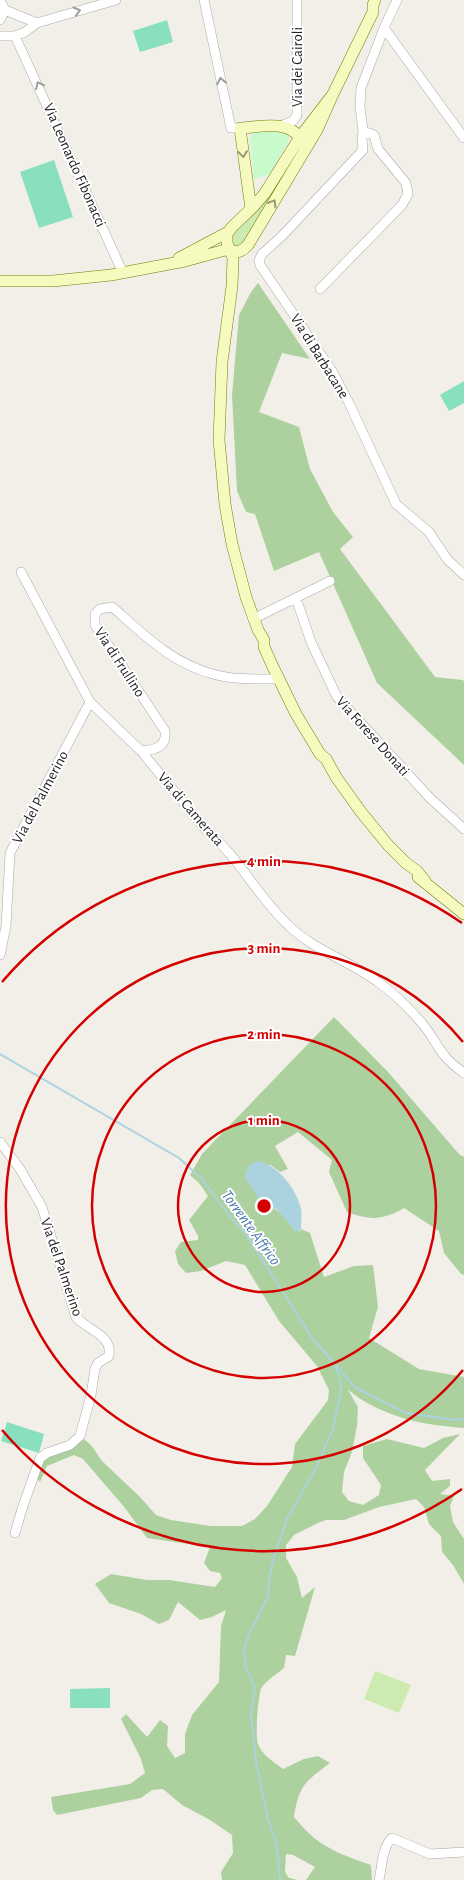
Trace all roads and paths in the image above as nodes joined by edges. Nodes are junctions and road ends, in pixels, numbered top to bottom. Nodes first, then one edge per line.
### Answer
1 (0, 0) edge
2 (116, 0) edge
3 (204, 0) edge
4 (297, 0) edge
5 (375, 0) edge
6 (383, 0) edge
7 (398, 0) edge
8 (4, 10) junction
9 (372, 14) junction
10 (388, 19) junction
11 (0, 20) edge
12 (37, 23) junction
13 (384, 28) junction
14 (0, 36) edge
15 (15, 36) junction
16 (321, 115) junction
17 (283, 126) junction
18 (236, 128) junction
19 (363, 131) junction
20 (300, 137) junction
21 (464, 138) edge
22 (378, 149) junction
23 (363, 150) junction
24 (304, 153) junction
25 (251, 209) junction
26 (228, 232) junction
27 (248, 245) junction
28 (229, 249) junction
29 (168, 263) junction
30 (123, 273) junction
31 (0, 281) edge
32 (232, 286) junction
33 (320, 289) dead end
34 (21, 572) dead end
35 (464, 575) edge
36 (330, 580) dead end
37 (296, 598) junction
38 (253, 619) junction
39 (273, 667) junction
40 (255, 679) junction
41 (278, 679) junction
42 (90, 702) junction
43 (141, 752) junction
44 (464, 829) edge
45 (464, 914) edge
46 (0, 955) edge
47 (464, 1073) edge
48 (0, 1142) edge
49 (15, 1533) dead end
50 (464, 1852) edge
51 (379, 1880) edge

1 - 8 street
12 -> 2 street
18 -> 3 street
4 - 17 street, Via dei Cairoli
5 - 9 main road
6 - 9 main road
7 - 10 street
8 - 11 street
8 - 12 street
9 - 10 street
9 - 16 main road
10 - 13 street
12 - 15 street
13 - 19 street
13 - 21 street
14 - 15 street
30 -> 15 street, Via Leonardo Fibonacci
16 - 17 street
16 - 20 main road
16 - 24 main road
17 - 18 main road
17 - 20 main road
18 -> 25 main road
19 - 22 street
19 - 23 street
20 - 24 main road
20 - 25 main road
22 - 23 street
22 - 33 street
23 - 35 street, Via di Barbacane
27 -> 24 main road
25 - 26 main road
26 - 28 main road
26 - 29 main road
27 - 28 main road
27 - 32 main road
28 - 29 main road
28 - 32 main road
29 - 30 main road
30 - 31 main road
32 - 38 main road
34 - 42 street, Via di Camerata
36 - 37 street
37 - 38 street
37 - 44 street, Via Forese Donati
38 - 39 main road
39 - 40 street
39 - 41 main road
40 - 41 street, Via di Frullino
40 - 43 street, Via di Frullino
41 - 45 main road
42 - 43 street, Via di Camerata
42 - 46 street, Via del Palmerino
43 - 47 street, Via di Camerata
48 - 49 street, Via del Palmerino
50 - 51 street

